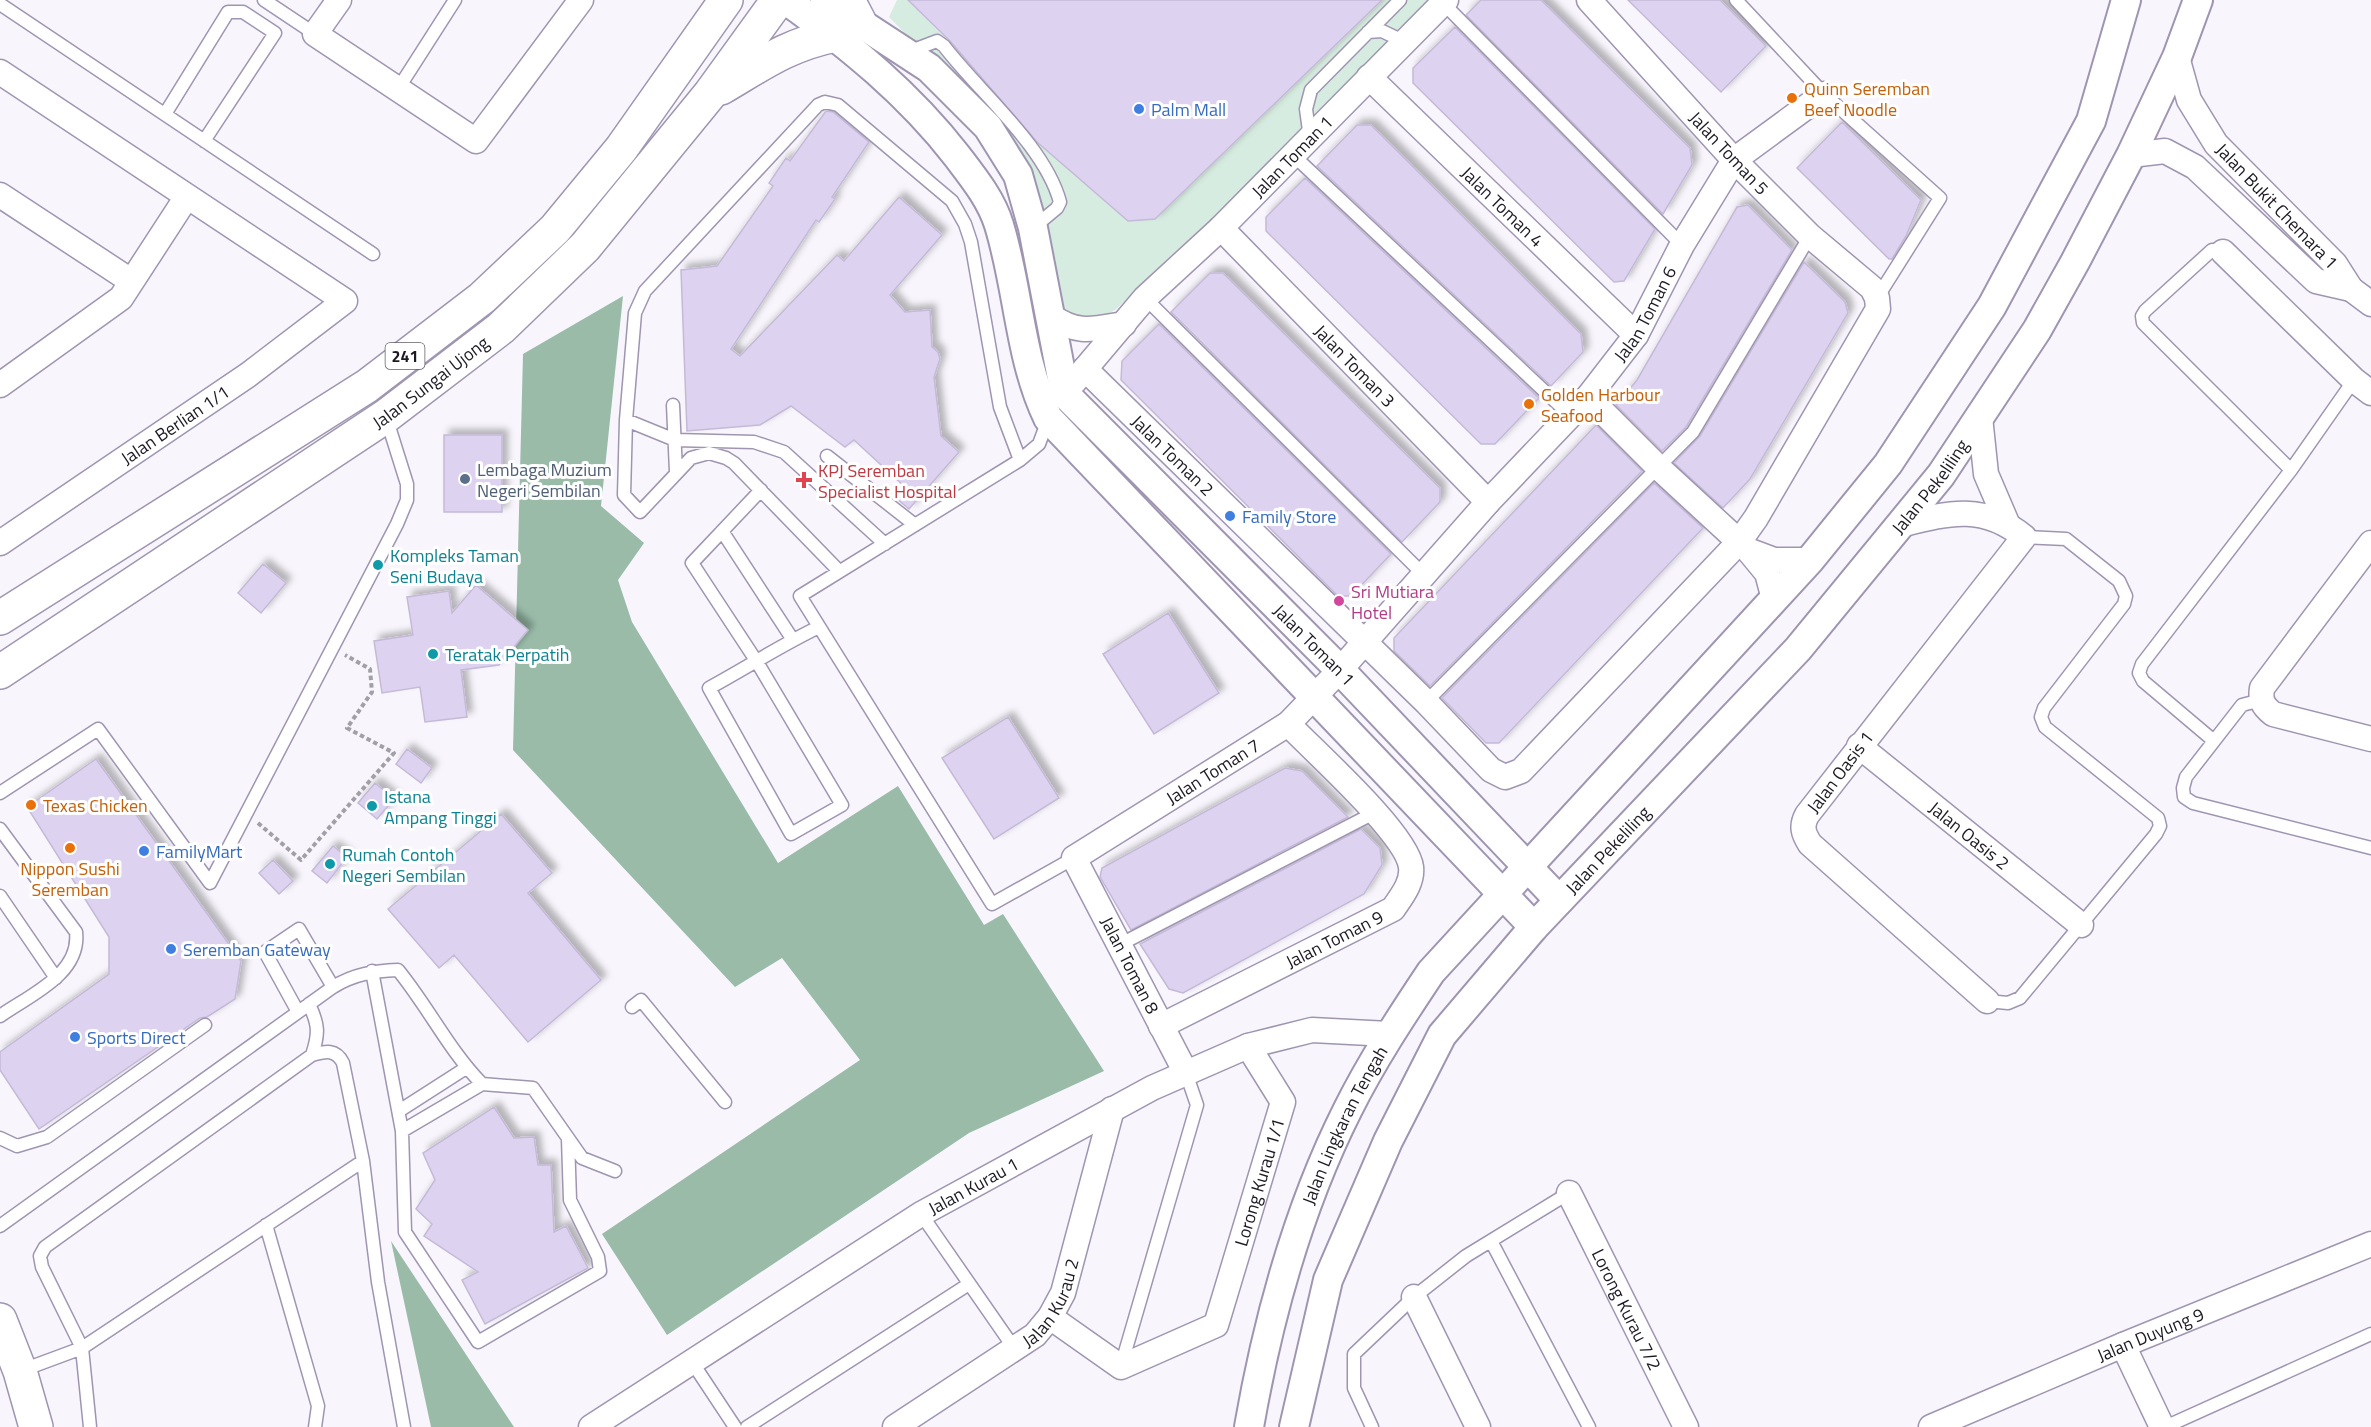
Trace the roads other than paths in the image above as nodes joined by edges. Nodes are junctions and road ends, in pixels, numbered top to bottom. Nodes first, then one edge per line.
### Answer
1 (264, 0) edge
2 (339, 0) edge
3 (455, 0) edge
4 (581, 0) edge
5 (778, 0) edge
6 (786, 0) edge
7 (825, 0) edge
8 (1400, 0) edge
9 (1588, 0) edge
10 (1736, 0) edge
11 (2126, 0) edge
12 (2198, 0) edge
13 (1444, 2) edge
14 (0, 4) edge
15 (716, 9) edge
16 (847, 18) edge
17 (1368, 32) junction
18 (315, 34) junction
19 (1403, 41) junction
20 (907, 52) junction
21 (2177, 57) junction
22 (0, 72) edge
23 (1369, 77) junction
24 (398, 89) junction
25 (711, 94) junction
26 (1824, 94) junction
27 (165, 114) junction
28 (1310, 139) junction
29 (204, 141) junction
30 (1293, 155) junction
31 (2131, 155) junction
32 (1734, 160) junction
33 (0, 195) edge
34 (186, 198) junction
35 (1033, 228) junction
36 (1221, 228) junction
37 (1810, 236) junction
38 (1682, 245) junction
39 (2223, 252) joint
40 (373, 254) dead end
41 (131, 280) junction
42 (2351, 289) junction
43 (1145, 298) junction
44 (1877, 298) junction
45 (2371, 304) edge
46 (1051, 316) junction
47 (1124, 324) junction
48 (1636, 335) junction
49 (1085, 369) junction
50 (2, 378) edge
51 (2363, 386) edge
52 (1065, 394) junction
53 (1588, 397) junction
54 (673, 405) dead end
55 (386, 416) junction
56 (1572, 417) junction
57 (1980, 417) junction
58 (1048, 418) junction
59 (626, 420) junction
60 (675, 440) junction
61 (754, 442) junction
62 (827, 456) dead end
63 (1020, 460) junction
64 (1180, 464) junction
65 (1659, 468) junction
66 (739, 470) junction
67 (2291, 470) junction
68 (676, 472) junction
69 (1158, 488) junction
70 (761, 490) junction
71 (1488, 502) junction
72 (915, 525) junction
73 (1900, 525) junction
74 (2015, 530) junction
75 (722, 531) junction
76 (0, 543) edge
77 (2371, 543) edge
78 (885, 544) junction
79 (1743, 546) junction
80 (1810, 560) junction
81 (839, 572) junction
82 (1424, 575) junction
83 (1774, 599) junction
84 (0, 618) edge
85 (819, 627) junction
86 (793, 640) junction
87 (1363, 643) junction
88 (757, 662) junction
89 (1340, 670) junction
90 (0, 672) edge
91 (1316, 696) junction
92 (2261, 700) junction
93 (1426, 702) junction
94 (1288, 724) junction
95 (2371, 739) edge
96 (2214, 741) junction
97 (1859, 746) junction
98 (0, 794) edge
99 (1374, 813) junction
100 (2, 835) edge
101 (2371, 848) edge
102 (1074, 858) junction
103 (1525, 867) junction
104 (1503, 892) junction
105 (0, 896) edge
106 (1559, 900) junction
107 (2081, 925) junction
108 (1534, 927) junction
109 (1119, 945) junction
110 (372, 971) junction
111 (56, 978) junction
112 (333, 987) junction
113 (1987, 1001) joint
114 (309, 1004) junction
115 (632, 1007) dead end
116 (298, 1012) junction
117 (0, 1016) edge
118 (205, 1025) dead end
119 (1161, 1026) junction
120 (1389, 1034) junction
121 (1248, 1046) junction
122 (312, 1055) junction
123 (466, 1068) junction
124 (1186, 1073) junction
125 (482, 1084) junction
126 (725, 1102) dead end
127 (1112, 1109) junction
128 (399, 1111) junction
129 (402, 1131) junction
130 (0, 1138) edge
131 (568, 1138) junction
132 (363, 1161) junction
133 (615, 1171) dead end
134 (1569, 1193) joint
135 (921, 1214) junction
136 (266, 1225) junction
137 (0, 1226) edge
138 (1491, 1240) junction
139 (2371, 1244) edge
140 (969, 1284) junction
141 (1414, 1297) junction
142 (1050, 1317) junction
143 (0, 1320) edge
144 (2371, 1334) edge
145 (2124, 1345) junction
146 (82, 1348) junction
147 (1014, 1348) junction
148 (692, 1362) junction
149 (1120, 1367) junction
150 (20, 1371) junction
151 (36, 1427) edge
152 (90, 1427) edge
153 (315, 1427) edge
154 (404, 1427) edge
155 (591, 1427) edge
156 (735, 1427) edge
157 (747, 1427) edge
158 (895, 1427) edge
159 (1249, 1427) edge
160 (1294, 1427) edge
161 (1372, 1427) edge
162 (1478, 1427) edge
163 (1589, 1427) edge
164 (1686, 1427) edge
165 (1931, 1427) edge
166 (2163, 1427) edge

1 - 18 lane
2 - 18 street
3 - 24 lane
4 - 24 street
5 - 25 main road, Jalan Sungai Ujong / 241
6 - 16 street, Jalan Toman 1
7 - 16 street, Jalan Toman 1
8 - 17 lane
9 - 32 street, Jalan Toman 5
10 - 26 lane
11 - 80 street
12 - 21 street, Jalan Pekeliling
13 - 19 street, Jalan Toman 1
13 - 38 lane
14 - 27 lane
15 - 84 main road, Jalan Sungai Ujong / 241
16 - 20 street, Jalan Toman 1
16 - 25 main road
16 - 58 street, Jalan Toman 1
17 - 19 lane
17 - 28 lane
18 - 24 street
19 - 23 street, Jalan Toman 1
20 - 35 street, Jalan Toman 1
20 - 35 lane
21 - 31 street, Jalan Pekeliling
21 - 42 street, Jalan Bukit Chemara 1
22 - 34 street
23 - 28 street, Jalan Toman 1
23 - 48 street, Jalan Toman 4
25 - 55 main road, Jalan Sungai Ujong / 241
26 - 32 street, Jalan Toman 6
26 - 44 lane
27 - 29 lane
27 - 29 lane
28 - 30 street, Jalan Toman 1
29 - 40 lane
30 - 36 street, Jalan Toman 1
30 - 56 lane
31 - 42 street, Jalan Bukit Chemara 1
31 - 57 street, Jalan Pekeliling
32 - 37 street, Jalan Toman 5
32 - 38 street, Jalan Toman 6
33 - 41 street
34 - 41 street
34 - 76 street, Jalan Berlian 1/1
35 - 46 street, Jalan Toman 1
36 - 43 street, Jalan Toman 1
36 - 71 street, Jalan Toman 3
37 - 44 street, Jalan Toman 5
37 - 65 lane
38 - 48 street, Jalan Toman 6
39 - 51 street
39 - 67 lane
41 - 50 street
42 - 45 street, Jalan Bukit Chemara 1
43 - 47 street, Jalan Toman 1
43 - 82 lane
44 - 79 street, Jalan Toman 2
46 - 47 street
46 - 52 street, Jalan Toman 1
47 - 49 street, Jalan Toman 1
48 - 53 street, Jalan Toman 6
49 - 52 street, Jalan Toman 1
49 - 64 street, Jalan Toman 2
51 - 67 lane
52 - 58 street, Jalan Toman 1
52 - 69 street, Jalan Toman 1
53 - 56 street, Jalan Toman 6
53 - 65 street
54 - 60 lane
55 - 90 main road, Jalan Sungai Ujong / 241
55 - 98 lane
56 - 71 street, Jalan Toman 6
57 - 73 street, Jalan Pekeliling
57 - 74 street
58 - 63 lane
58 - 91 street, Jalan Toman 1
59 - 60 lane
59 - 63 lane
59 - 68 lane
60 - 61 lane
60 - 68 lane
61 - 66 lane
61 - 78 lane
62 - 72 lane
63 - 72 lane
64 - 69 street
64 - 87 street, Jalan Toman 2
65 - 79 street
65 - 93 lane
66 - 68 lane
66 - 70 lane
67 - 96 lane
69 - 89 street, Jalan Toman 1
70 - 75 lane
70 - 81 lane
71 - 82 street, Jalan Toman 6
72 - 78 lane
73 - 74 street
73 - 106 street, Jalan Pekeliling
74 - 97 street, Jalan Oasis 1
74 - 107 lane
75 - 86 lane
75 - 88 lane
77 - 92 street
78 - 81 lane
79 - 80 street
79 - 83 street
79 - 93 street, Jalan Toman 2
80 - 83 street
81 - 85 lane
82 - 87 street, Jalan Toman 6
83 - 103 street
85 - 86 lane
85 - 102 lane
86 - 88 lane
87 - 89 street, Jalan Toman 6
87 - 93 street, Jalan Toman 2
88 - 88 lane
89 - 91 street, Jalan Toman 7
89 - 103 street, Jalan Toman 1
91 - 94 street, Jalan Toman 7
91 - 104 street, Jalan Toman 1
92 - 95 street
92 - 96 lane
94 - 99 street, Jalan Toman 9
94 - 102 street, Jalan Toman 7
96 - 101 lane
97 - 107 street, Jalan Oasis 2
97 - 113 street, Jalan Oasis 1
99 - 109 lane
99 - 119 street, Jalan Toman 9
100 - 111 lane
102 - 109 street, Jalan Toman 8
103 - 104 street, Jalan Lingkaran Tengah
103 - 106 street, Jalan Toman 1
104 - 108 street, Jalan Toman 1
104 - 120 street, Jalan Lingkaran Tengah
105 - 111 lane
106 - 108 street
107 - 113 lane
108 - 160 street
109 - 119 street, Jalan Toman 8
110 - 112 lane
110 - 123 lane
110 - 128 lane
111 - 117 lane
112 - 114 lane
112 - 116 lane
114 - 116 lane
114 - 122 lane
115 - 126 lane
116 - 137 lane
118 - 130 lane
119 - 124 street, Jalan Toman 8
120 - 121 street, Jalan Kurau 1
120 - 159 street, Jalan Lingkaran Tengah
121 - 124 street, Jalan Kurau 1
121 - 149 street, Lorong Kurau 1/1
122 - 132 lane
122 - 146 lane
123 - 125 lane
123 - 128 lane
124 - 127 street, Jalan Kurau 1
124 - 149 lane
125 - 129 lane
125 - 131 lane
127 - 135 street, Jalan Kurau 1
127 - 142 street, Jalan Kurau 2
128 - 129 lane
129 - 131 lane
131 - 133 lane
132 - 136 lane
132 - 154 lane
134 - 138 lane
134 - 164 street, Lorong Kurau 7/2
135 - 140 lane
135 - 148 street, Jalan Kurau 1
136 - 146 lane
136 - 153 lane
138 - 141 lane
138 - 163 lane
139 - 145 street, Jalan Duyung 9
140 - 147 lane
140 - 157 lane
141 - 161 lane
141 - 162 street
142 - 147 street, Jalan Kurau 2
142 - 149 street
143 - 150 main road
144 - 166 lane
145 - 165 street, Jalan Duyung 9
145 - 166 street
146 - 150 lane
146 - 152 lane
147 - 158 street, Jalan Kurau 2
148 - 155 street, Jalan Kurau 1
148 - 156 lane
150 - 151 main road

